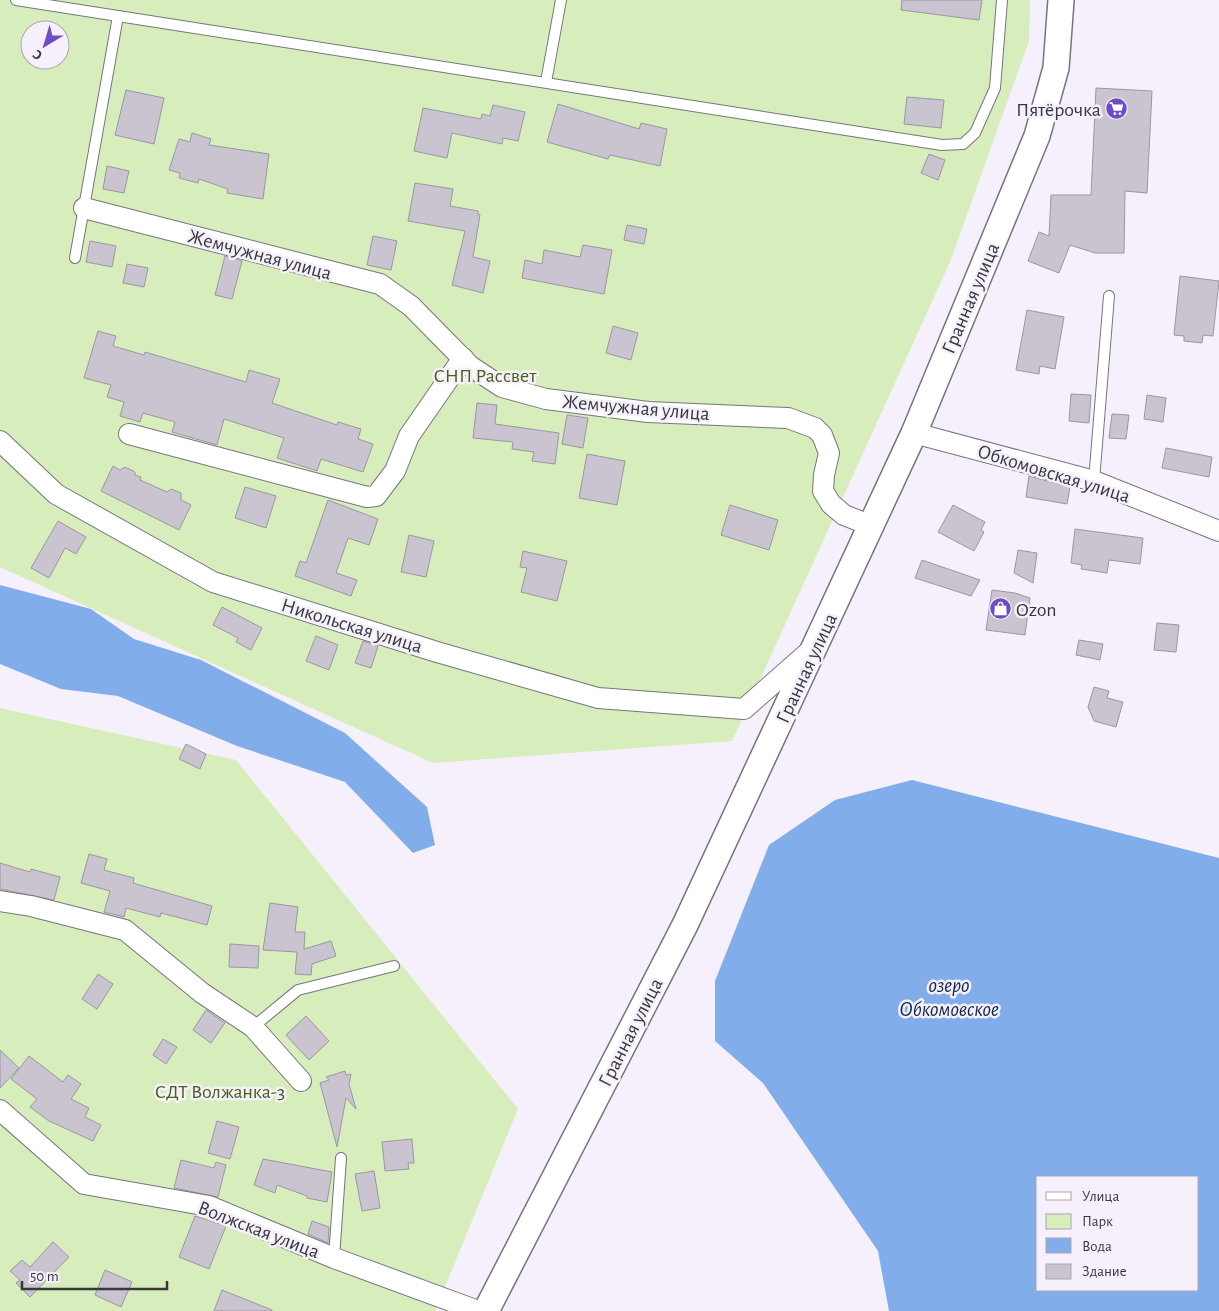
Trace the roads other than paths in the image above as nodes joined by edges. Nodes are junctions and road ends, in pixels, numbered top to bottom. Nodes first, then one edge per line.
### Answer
1 (16, 0) edge
2 (561, 0) edge
3 (1002, 0) edge
4 (1061, 0) edge
5 (118, 16) junction
6 (546, 82) junction
7 (84, 208) junction
8 (75, 258) dead end
9 (1109, 296) dead end
10 (462, 358) junction
11 (914, 433) junction
12 (129, 434) dead end
13 (0, 441) edge
14 (1094, 481) junction
15 (872, 526) junction
16 (1219, 531) edge
17 (817, 644) junction
18 (0, 901) edge
19 (394, 966) dead end
20 (253, 1027) junction
21 (301, 1081) dead end
22 (0, 1110) edge
23 (341, 1158) dead end
24 (334, 1258) junction
25 (478, 1311) edge
26 (486, 1311) edge

1 - 5 lane
2 - 6 lane
3 - 6 lane
4 - 11 street, Гранная улица
5 - 6 lane
5 - 7 lane
7 - 8 lane
7 - 10 street, Жемчужная улица
9 - 14 lane
10 - 12 street
10 - 15 street, Жемчужная улица
11 - 14 street, Обкомовская улица
11 - 15 street, Гранная улица
13 - 17 street, Никольская улица
14 - 16 street, Обкомовская улица
15 - 17 street, Гранная улица
17 - 26 street, Гранная улица
18 - 20 street
19 - 20 lane
20 - 21 street
22 - 24 street, Волжская улица
23 - 24 lane
24 - 25 street, Волжская улица

